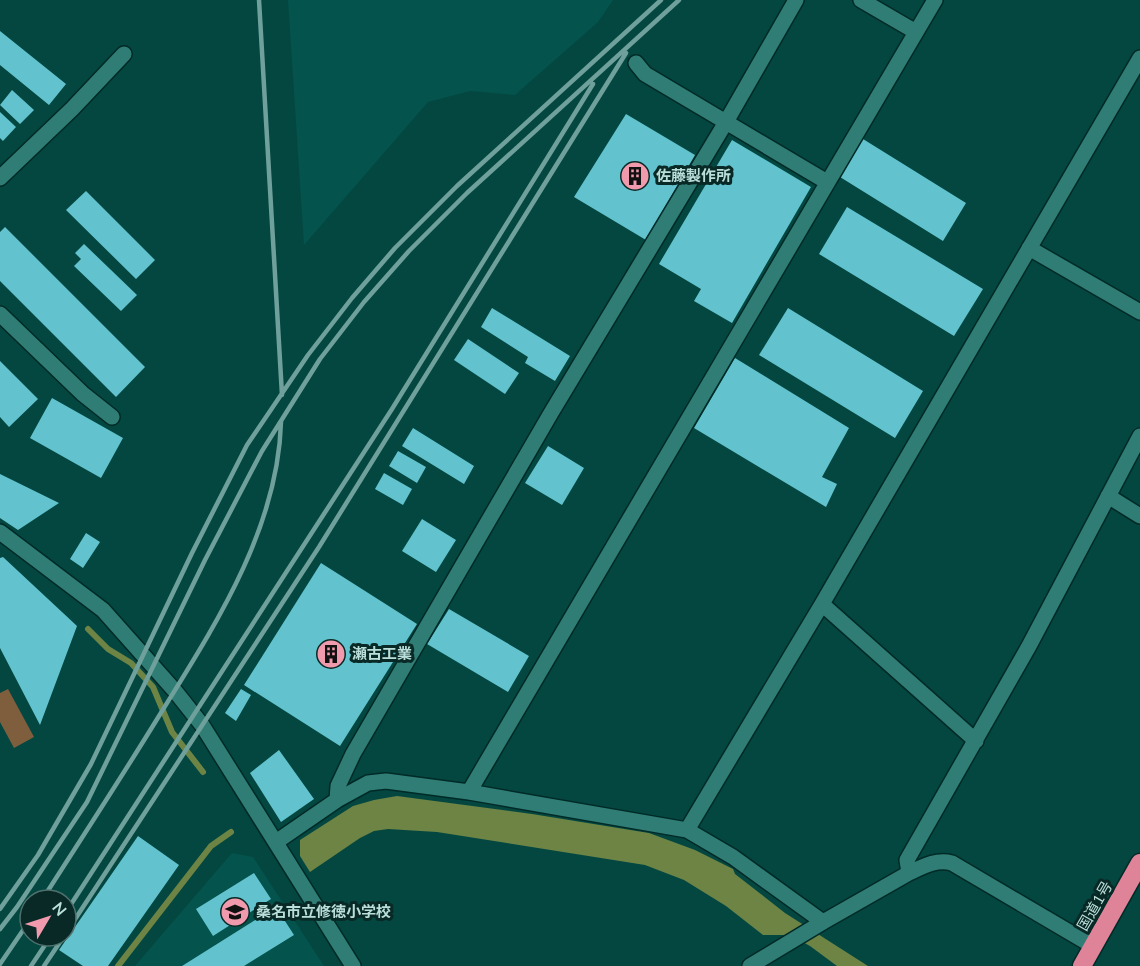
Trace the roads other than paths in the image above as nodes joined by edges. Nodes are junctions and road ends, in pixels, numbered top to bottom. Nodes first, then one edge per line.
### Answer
1 (796, 0) edge
2 (861, 0) edge
3 (935, 0) edge
4 (916, 32) junction
5 (124, 54) dead end
6 (1140, 58) edge
7 (636, 63) dead end
8 (726, 122) junction
9 (0, 178) edge
10 (827, 182) junction
11 (1029, 248) junction
12 (1140, 312) edge
13 (0, 314) edge
14 (112, 417) dead end
15 (1140, 436) edge
16 (1108, 496) junction
17 (1140, 516) edge
18 (0, 532) edge
19 (822, 604) junction
20 (976, 741) junction
21 (469, 792) junction
22 (337, 800) junction
23 (687, 830) junction
24 (276, 842) junction
25 (1140, 863) edge
26 (909, 873) junction
27 (819, 924) junction
28 (1092, 946) junction
29 (353, 966) edge
30 (750, 966) edge
31 (1082, 966) edge

1 - 8 street
2 - 4 street
3 - 4 street
4 - 10 street
5 - 9 street
6 - 11 street
7 - 8 street
8 - 10 street
8 - 22 street
10 - 21 street
11 - 12 street
11 - 19 street
13 - 14 street
15 - 16 street
16 - 17 street
16 - 20 street
18 - 24 street
19 - 20 street
19 - 23 street
20 - 26 street
21 - 22 street
21 - 23 street
22 - 24 street
23 - 27 street
24 - 29 street
25 - 28 highway, 国道1号
26 - 27 street
26 - 28 street
27 - 30 street
28 - 31 highway, 国道1号

